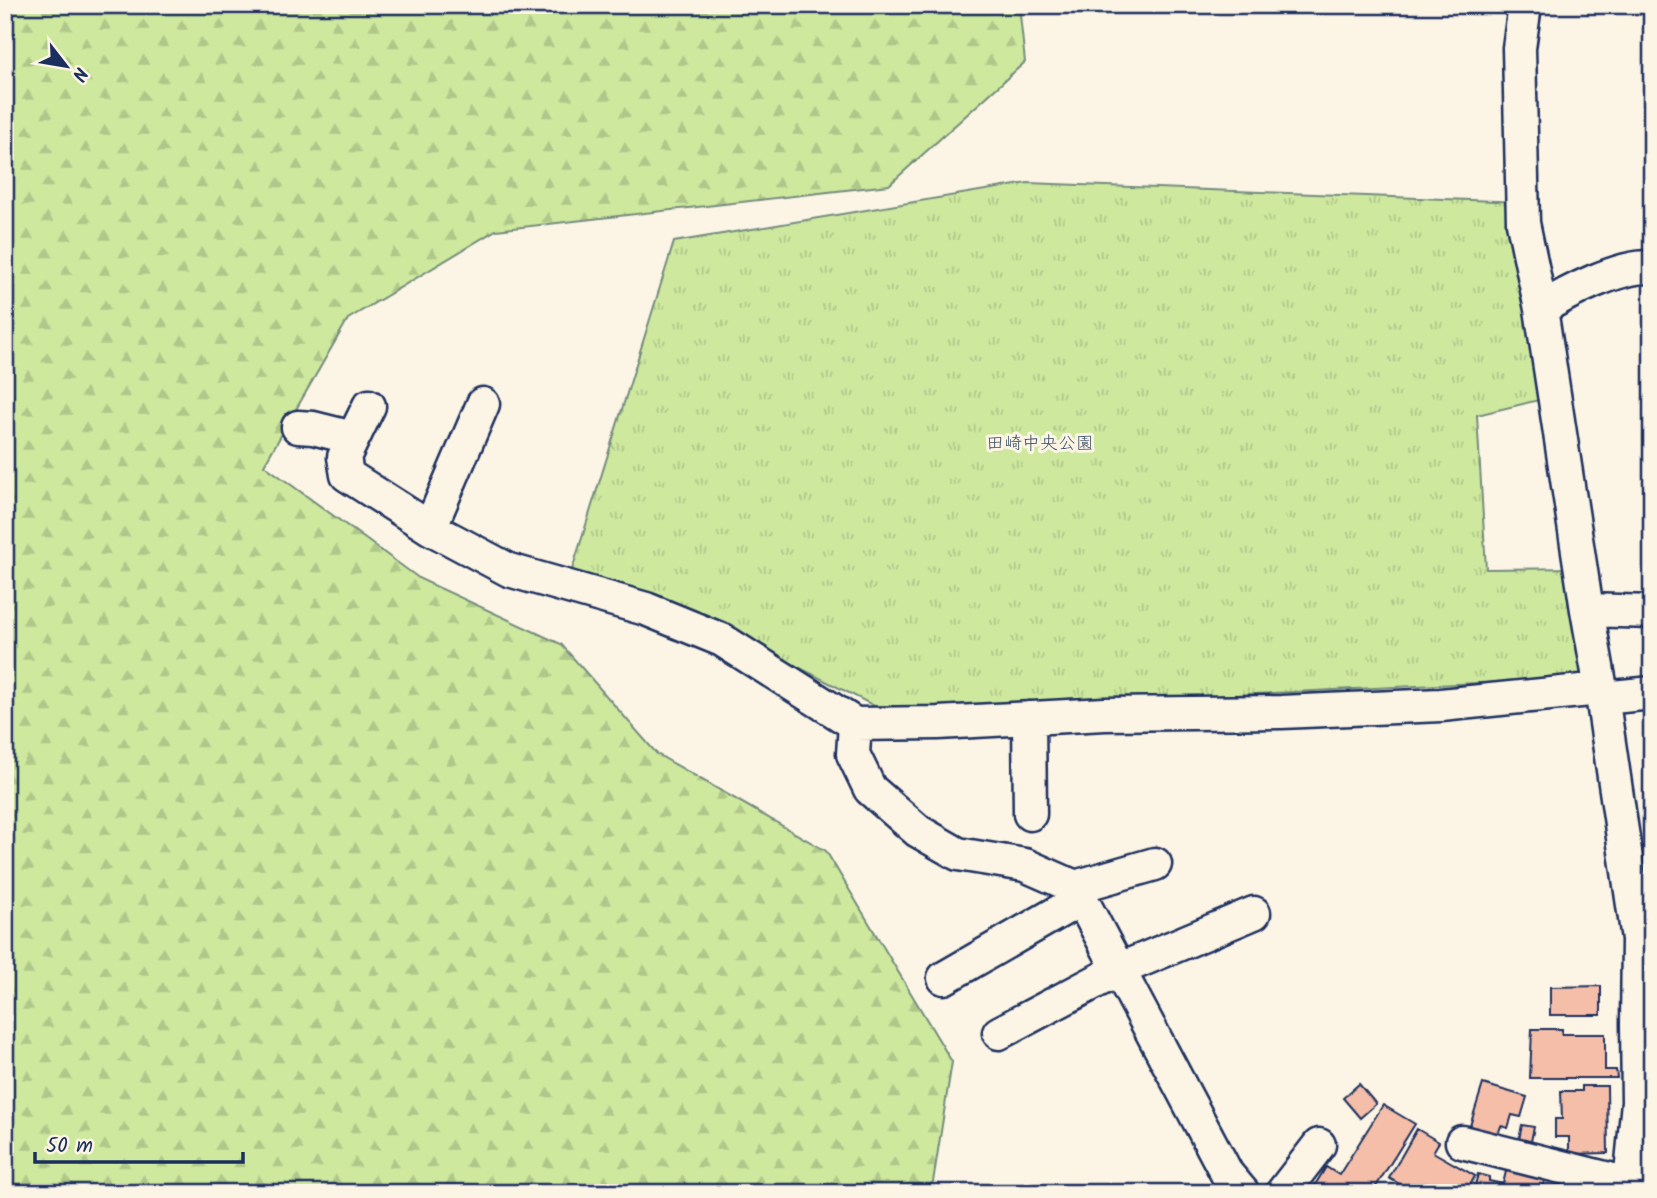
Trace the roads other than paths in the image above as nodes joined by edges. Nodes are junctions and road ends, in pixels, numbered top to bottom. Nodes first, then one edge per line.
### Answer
1 (1525, 5) edge
2 (1648, 261) edge
3 (1541, 309) junction
4 (483, 404) dead end
5 (369, 406) dead end
6 (298, 427) dead end
7 (354, 438) junction
8 (430, 528) junction
9 (1587, 610) junction
10 (1652, 612) edge
11 (1652, 693) edge
12 (1602, 694) junction
13 (1029, 718) junction
14 (855, 724) junction
15 (1030, 814) dead end
16 (1155, 864) dead end
17 (1078, 893) junction
18 (1254, 914) dead end
19 (1118, 970) junction
20 (944, 978) dead end
21 (999, 1033) dead end
22 (1645, 1099) edge
23 (1462, 1142) dead end
24 (1320, 1145) dead end
25 (1629, 1188) edge
26 (1243, 1193) edge
27 (1282, 1193) edge

1 - 3 street
2 - 3 street
3 - 9 street
4 - 8 street
5 - 7 street
6 - 7 street
7 - 8 street
8 - 14 street
9 - 10 street
9 - 12 street
11 - 12 street
12 - 13 street
12 - 22 street
13 - 14 street
13 - 15 street
14 - 17 street
16 - 17 street
17 - 19 street
17 - 20 street
18 - 19 street
19 - 21 street
19 - 26 street
22 - 25 street
23 - 25 street
24 - 27 street

